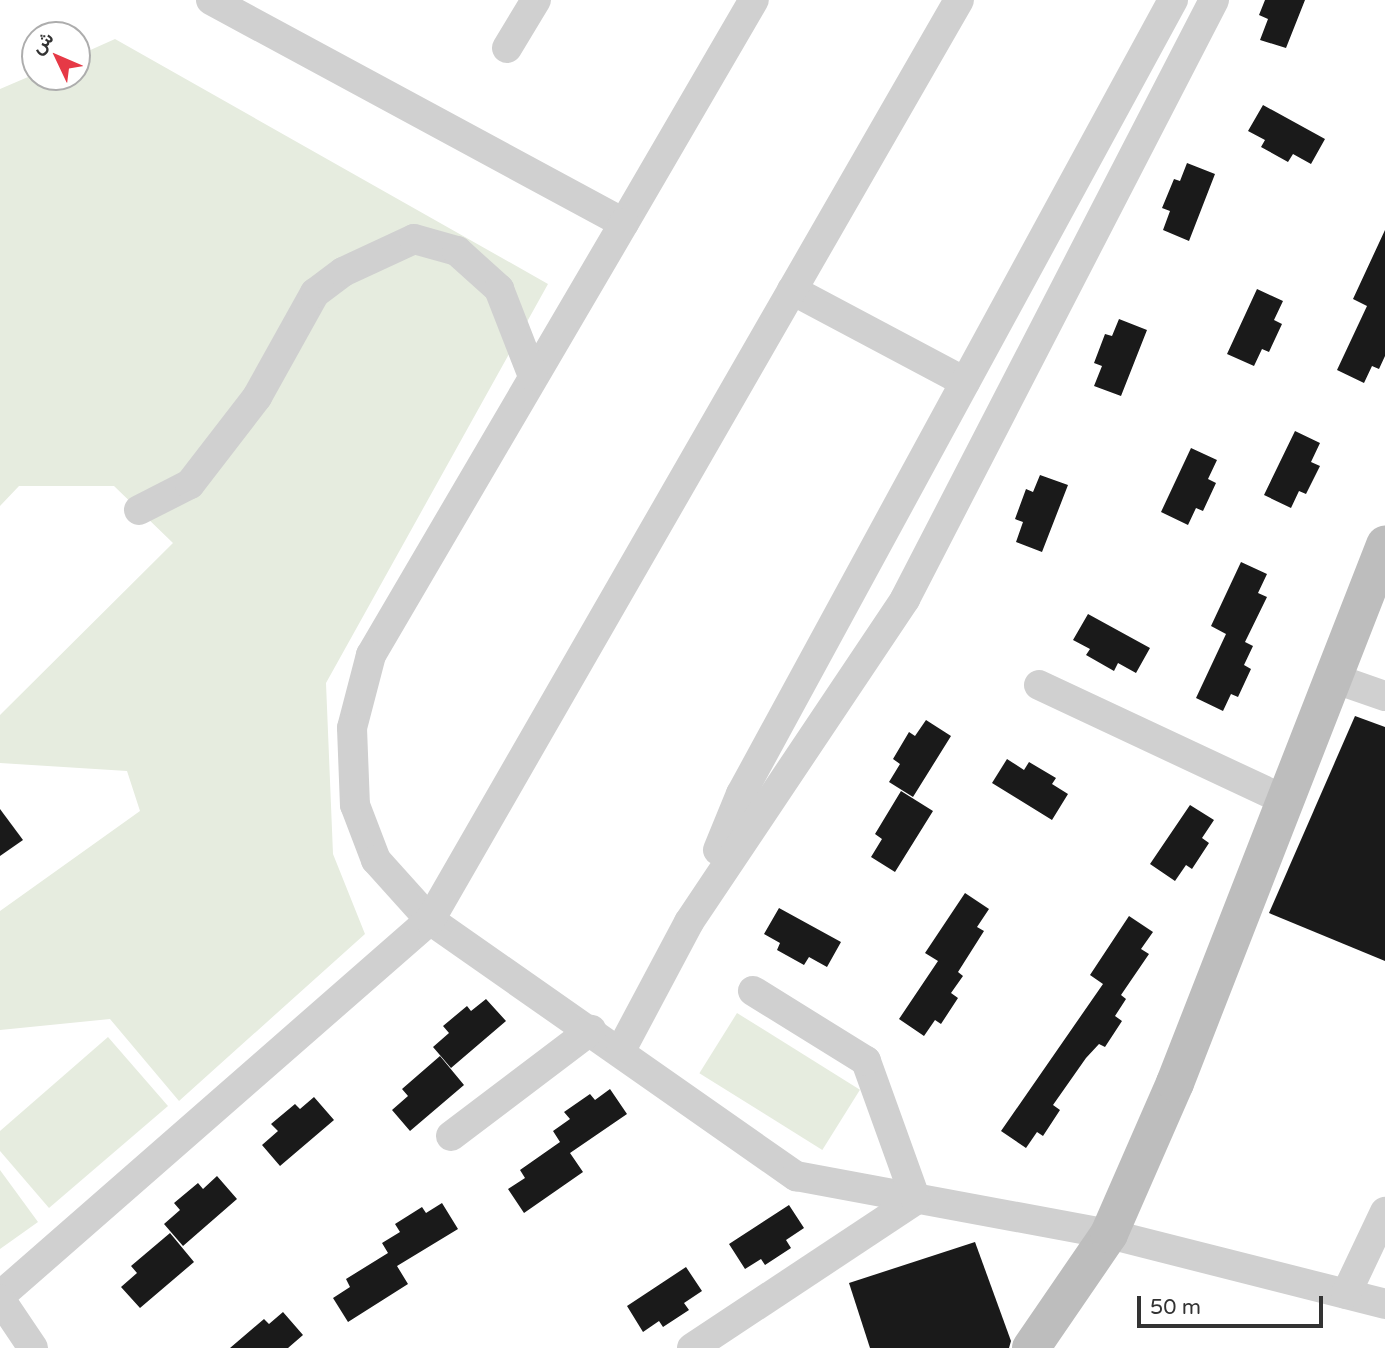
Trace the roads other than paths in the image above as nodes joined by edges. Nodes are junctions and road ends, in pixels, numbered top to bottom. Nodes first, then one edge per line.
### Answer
1 (211, 0) edge
2 (536, 0) edge
3 (754, 0) edge
4 (959, 0) edge
5 (1173, 0) edge
6 (1214, 0) edge
7 (507, 48) dead end
8 (624, 223) junction
9 (792, 290) junction
10 (533, 376) junction
11 (965, 382) junction
12 (139, 510) dead end
13 (1385, 545) edge
14 (1333, 678) junction
15 (1039, 685) dead end
16 (1385, 696) edge
17 (1285, 800) junction
18 (430, 920) junction
19 (688, 922) junction
20 (754, 991) dead end
21 (591, 1030) junction
22 (621, 1050) junction
23 (451, 1136) dead end
24 (916, 1200) junction
25 (1385, 1212) edge
26 (1109, 1234) junction
27 (1346, 1294) junction
28 (0, 1297) edge
29 (1385, 1304) edge
30 (33, 1348) edge
31 (692, 1348) edge
32 (1031, 1348) edge

1 - 8 street
2 - 7 street
3 - 8 street
4 - 9 street
5 - 11 street
6 - 19 street
8 - 10 street
9 - 11 street
9 - 18 street
10 - 12 street
10 - 18 street
11 - 19 street
13 - 14 main road
14 - 16 street
14 - 17 main road
15 - 17 street
17 - 26 main road
18 - 21 street
18 - 28 street
19 - 22 street
20 - 24 street
21 - 22 street
21 - 23 street
22 - 24 street
24 - 26 street
24 - 31 street
25 - 27 street
26 - 27 street
26 - 32 main road
27 - 29 street
28 - 30 street

